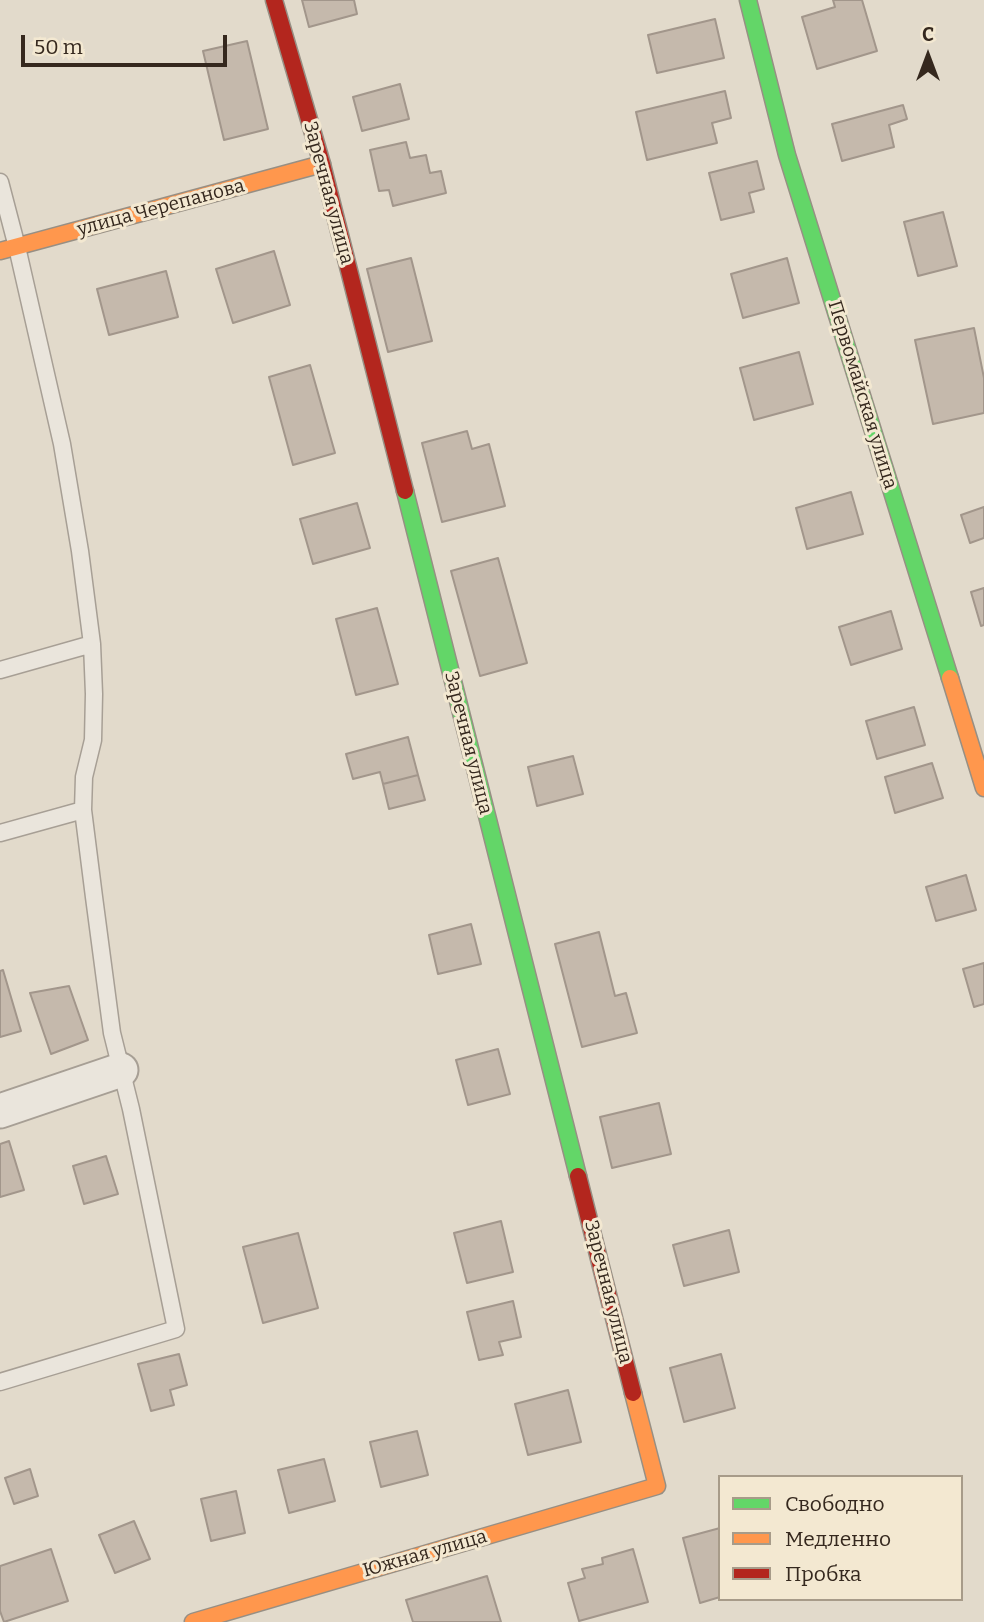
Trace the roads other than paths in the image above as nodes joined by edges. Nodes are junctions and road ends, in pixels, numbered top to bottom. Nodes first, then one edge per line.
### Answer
1 (274, 0) edge
2 (748, 0) edge
3 (322, 164) junction
4 (0, 182) edge
5 (17, 247) junction
6 (0, 251) edge
7 (92, 644) junction
8 (0, 670) edge
9 (984, 788) edge
10 (83, 810) junction
11 (0, 832) edge
12 (121, 1070) junction
13 (0, 1111) edge
14 (0, 1382) edge
15 (657, 1486) joint
16 (193, 1622) edge

1 - 3 street, Заречная улица
2 - 9 street, Первомайская улица
3 - 5 street, улица Черепанова
3 - 15 street, Заречная улица
4 - 5 lane
5 - 6 street, улица Черепанова
5 - 7 lane
7 - 8 lane
7 - 10 lane
10 - 11 lane
10 - 12 lane
12 - 13 street
12 - 14 lane
15 - 16 street, Южная улица

